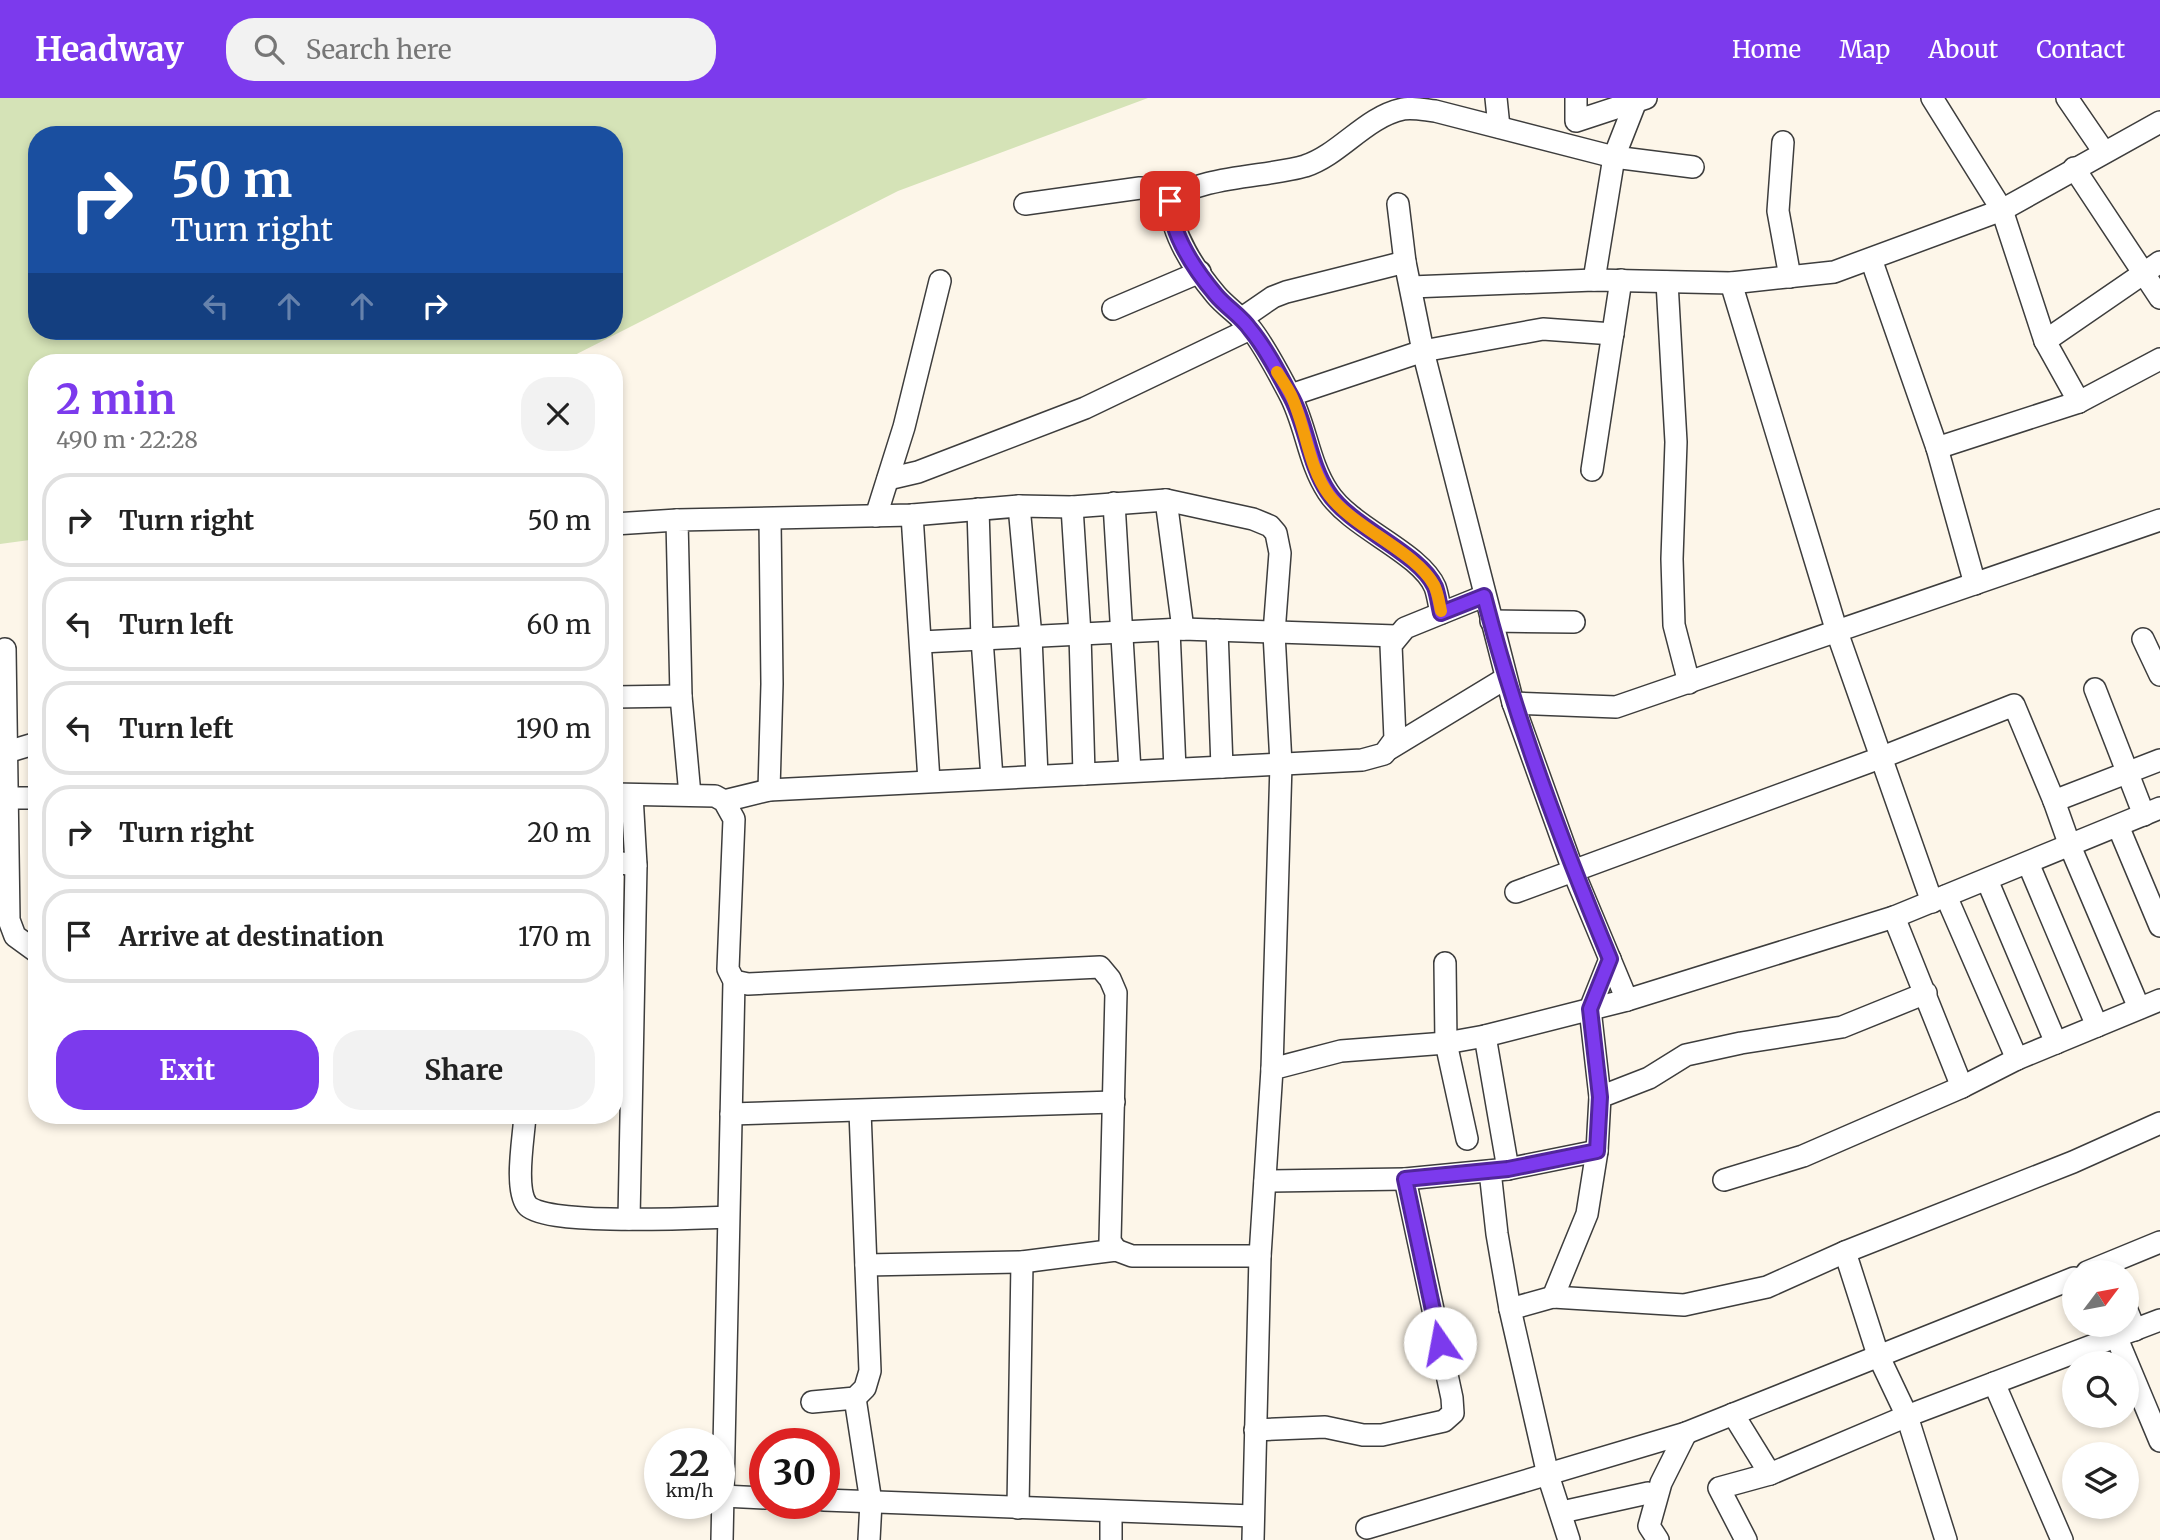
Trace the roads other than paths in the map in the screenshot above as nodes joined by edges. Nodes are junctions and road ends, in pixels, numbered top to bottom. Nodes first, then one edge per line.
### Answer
1 (1496, 98) edge
2 (1576, 98) edge
3 (1931, 98) edge
4 (2067, 98) edge
5 (1642, 100) edge
6 (2160, 122) edge
7 (1499, 127) junction
8 (1783, 142) dead end
9 (2104, 152) junction
10 (1614, 157) junction
11 (1693, 167) dead end
12 (2074, 168) junction
13 (1180, 191) junction
14 (1025, 204) dead end
15 (1398, 204) dead end
16 (2002, 210) junction
17 (1871, 259) junction
18 (1405, 262) junction
19 (2152, 268) edge
20 (1199, 272) junction
21 (1790, 277) junction
22 (1594, 280) junction
23 (940, 281) dead end
24 (1621, 281) junction
25 (1667, 282) junction
26 (1731, 283) junction
27 (1411, 287) junction
28 (2160, 298) edge
29 (1112, 309) dead end
30 (1245, 324) junction
31 (1613, 334) junction
32 (2045, 341) junction
33 (1423, 351) junction
34 (2160, 359) edge
35 (1291, 396) junction
36 (2079, 402) junction
37 (1937, 448) junction
38 (1592, 470) dead end
39 (888, 479) junction
40 (1166, 500) junction
41 (1114, 503) junction
42 (1018, 506) junction
43 (1072, 507) junction
44 (978, 509) junction
45 (912, 515) junction
46 (876, 516) junction
47 (677, 520) junction
48 (770, 520) junction
49 (2160, 521) edge
50 (623, 523) edge
51 (1975, 584) junction
52 (1484, 596) junction
53 (1441, 613) junction
54 (1490, 621) junction
55 (1574, 622) dead end
56 (1176, 629) junction
57 (1217, 631) junction
58 (1123, 632) junction
59 (1838, 632) junction
60 (1274, 633) junction
61 (1080, 634) junction
62 (1396, 636) junction
63 (1031, 637) junction
64 (982, 639) junction
65 (2143, 639) dead end
66 (921, 642) junction
67 (5, 649) dead end
68 (2160, 675) edge
69 (1506, 678) junction
70 (1689, 683) junction
71 (2095, 689) dead end
72 (681, 696) junction
73 (623, 697) edge
74 (1513, 703) junction
75 (28, 746) edge
76 (1389, 749) junction
77 (7, 752) junction
78 (1880, 758) junction
79 (2160, 760) edge
80 (1281, 764) junction
81 (1222, 767) junction
82 (1175, 769) junction
83 (1130, 771) junction
84 (2127, 773) junction
85 (1084, 774) junction
86 (1037, 776) junction
87 (992, 778) junction
88 (929, 781) junction
89 (769, 790) junction
90 (623, 795) edge
91 (690, 795) junction
92 (4, 798) edge
93 (28, 798) edge
94 (724, 800) junction
95 (2054, 801) junction
96 (2152, 812) edge
97 (2118, 826) junction
98 (2070, 846) junction
99 (2028, 863) junction
100 (623, 864) edge
101 (636, 865) junction
102 (1574, 873) junction
103 (1987, 880) junction
104 (1516, 892) dead end
105 (1939, 899) junction
106 (1894, 917) junction
107 (2160, 926) edge
108 (28, 945) edge
109 (1610, 959) junction
110 (1445, 963) dead end
111 (734, 981) junction
112 (1926, 993) junction
113 (1627, 1000) junction
114 (2160, 1000) edge
115 (2139, 1008) junction
116 (1590, 1009) junction
117 (2097, 1026) junction
118 (623, 1034) edge
119 (1485, 1036) junction
120 (1446, 1043) junction
121 (2056, 1043) junction
122 (2017, 1059) junction
123 (1272, 1069) junction
124 (1962, 1087) junction
125 (1600, 1097) junction
126 (1114, 1102) junction
127 (860, 1111) junction
128 (731, 1114) junction
129 (2160, 1123) edge
130 (524, 1124) edge
131 (1467, 1139) dead end
132 (1597, 1151) junction
133 (1499, 1170) junction
134 (1405, 1179) junction
135 (1724, 1180) dead end
136 (1265, 1181) junction
137 (728, 1217) junction
138 (629, 1219) junction
139 (2160, 1242) edge
140 (1116, 1251) junction
141 (1844, 1252) junction
142 (1260, 1256) junction
143 (2125, 1260) edge
144 (1022, 1262) junction
145 (866, 1265) junction
146 (2062, 1283) edge
147 (1553, 1297) junction
148 (1510, 1309) junction
149 (2160, 1320) edge
150 (2139, 1328) edge
151 (2115, 1337) edge
152 (2127, 1337) edge
153 (1878, 1355) junction
154 (1994, 1383) junction
155 (855, 1398) junction
156 (813, 1402) dead end
157 (1733, 1414) junction
158 (1907, 1416) junction
159 (724, 1428) edge
160 (1255, 1430) junction
161 (1686, 1433) junction
162 (2160, 1441) edge
163 (1770, 1474) junction
164 (1548, 1475) junction
165 (1648, 1493) dead end
166 (840, 1501) edge
167 (871, 1502) junction
168 (1018, 1508) junction
169 (1562, 1512) junction
170 (1111, 1513) junction
171 (1253, 1516) junction
172 (722, 1519) edge
173 (1367, 1528) dead end
174 (722, 1540) edge
175 (869, 1540) edge
176 (1111, 1540) edge
177 (1253, 1540) edge
178 (1569, 1540) edge
179 (1658, 1540) edge
180 (1746, 1540) edge
181 (1946, 1540) edge
182 (2062, 1540) edge

1 - 7 street
2 - 5 street
3 - 16 street
4 - 9 street
5 - 10 street
6 - 9 street
7 - 10 street
7 - 13 street
8 - 21 street
9 - 12 street
10 - 11 street
10 - 22 street
12 - 16 street
12 - 19 street
13 - 14 street
13 - 20 street
15 - 18 street
16 - 17 street
16 - 32 street
17 - 21 street
17 - 37 street
18 - 27 street
18 - 30 street
19 - 28 street
19 - 32 street
20 - 29 street
20 - 30 street
21 - 26 street
22 - 24 street
22 - 27 street
23 - 39 street
24 - 25 street
24 - 31 street
25 - 26 street
25 - 70 street
26 - 59 street
27 - 33 street
30 - 35 street
30 - 39 street
31 - 33 street
31 - 38 street
32 - 36 street
33 - 35 street
33 - 52 street
34 - 36 street
35 - 53 street
36 - 37 street
37 - 51 street
39 - 46 street
40 - 41 street
40 - 56 street
40 - 60 street
41 - 43 street
41 - 58 street
42 - 43 street
42 - 44 street
42 - 63 street
43 - 61 street
44 - 45 street
44 - 64 street
45 - 46 street
45 - 66 street
46 - 48 street
47 - 48 street
47 - 50 street
47 - 72 street
48 - 89 street
49 - 51 street
51 - 59 street
52 - 53 street
52 - 54 street
53 - 62 street
54 - 55 street
54 - 69 street
56 - 57 street
56 - 58 street
56 - 82 street
57 - 60 street
57 - 81 street
58 - 61 street
58 - 83 street
59 - 70 street
59 - 78 street
60 - 62 street
60 - 80 street
61 - 63 street
61 - 85 street
62 - 76 street
63 - 64 street
63 - 86 street
64 - 66 street
64 - 87 street
65 - 68 street
66 - 88 street
67 - 77 street
69 - 74 street
69 - 76 street
70 - 74 street
71 - 84 street
72 - 73 street
72 - 91 street
74 - 102 street
75 - 77 street
76 - 80 street
77 - 92 street
78 - 95 street
78 - 102 street
78 - 105 street
79 - 84 street
80 - 81 street
80 - 123 street
81 - 82 street
82 - 83 street
83 - 85 street
84 - 95 street
84 - 96 street
85 - 86 street
86 - 87 street
87 - 88 street
88 - 89 street
89 - 94 street
90 - 91 street
90 - 101 street
91 - 94 street
92 - 93 street
92 - 108 street
94 - 111 street
95 - 98 street
96 - 97 street
97 - 98 street
97 - 107 street
98 - 99 street
98 - 115 street
99 - 103 street
99 - 117 street
100 - 101 street
101 - 118 street
102 - 104 street
102 - 109 street
103 - 105 street
103 - 121 street
105 - 106 street
105 - 122 street
106 - 112 street
106 - 113 street
109 - 113 street
109 - 116 street
110 - 120 street
111 - 126 street
111 - 128 street
112 - 124 street
112 - 125 street
113 - 116 street
114 - 115 street
115 - 117 street
116 - 119 street
116 - 125 street
117 - 121 street
118 - 138 street
119 - 120 street
119 - 133 street
120 - 123 street
120 - 131 street
121 - 122 street
122 - 124 street
123 - 136 street
124 - 135 street
125 - 132 street
126 - 127 street
126 - 140 street
127 - 128 street
127 - 145 street
128 - 137 street
129 - 141 street
130 - 138 street
132 - 133 street
132 - 147 street
133 - 134 street
133 - 148 street
134 - 136 street
134 - 160 street
136 - 142 street
137 - 138 street
137 - 159 street
139 - 143 street
140 - 142 street
140 - 144 street
141 - 147 street
141 - 153 street
142 - 160 street
144 - 145 street
144 - 168 street
145 - 155 street
146 - 153 street
147 - 148 street
148 - 164 street
149 - 150 street
151 - 154 street
152 - 162 street
153 - 157 street
153 - 158 street
154 - 158 street
154 - 182 street
155 - 156 street
155 - 167 street
157 - 161 street
157 - 163 street
158 - 163 street
158 - 181 street
160 - 171 street
161 - 164 street
161 - 179 street
163 - 180 street
164 - 169 street
164 - 173 street
165 - 169 street
166 - 167 street
167 - 168 street
167 - 175 street
168 - 170 street
169 - 178 street
170 - 171 street
170 - 176 street
171 - 177 street
172 - 174 street

